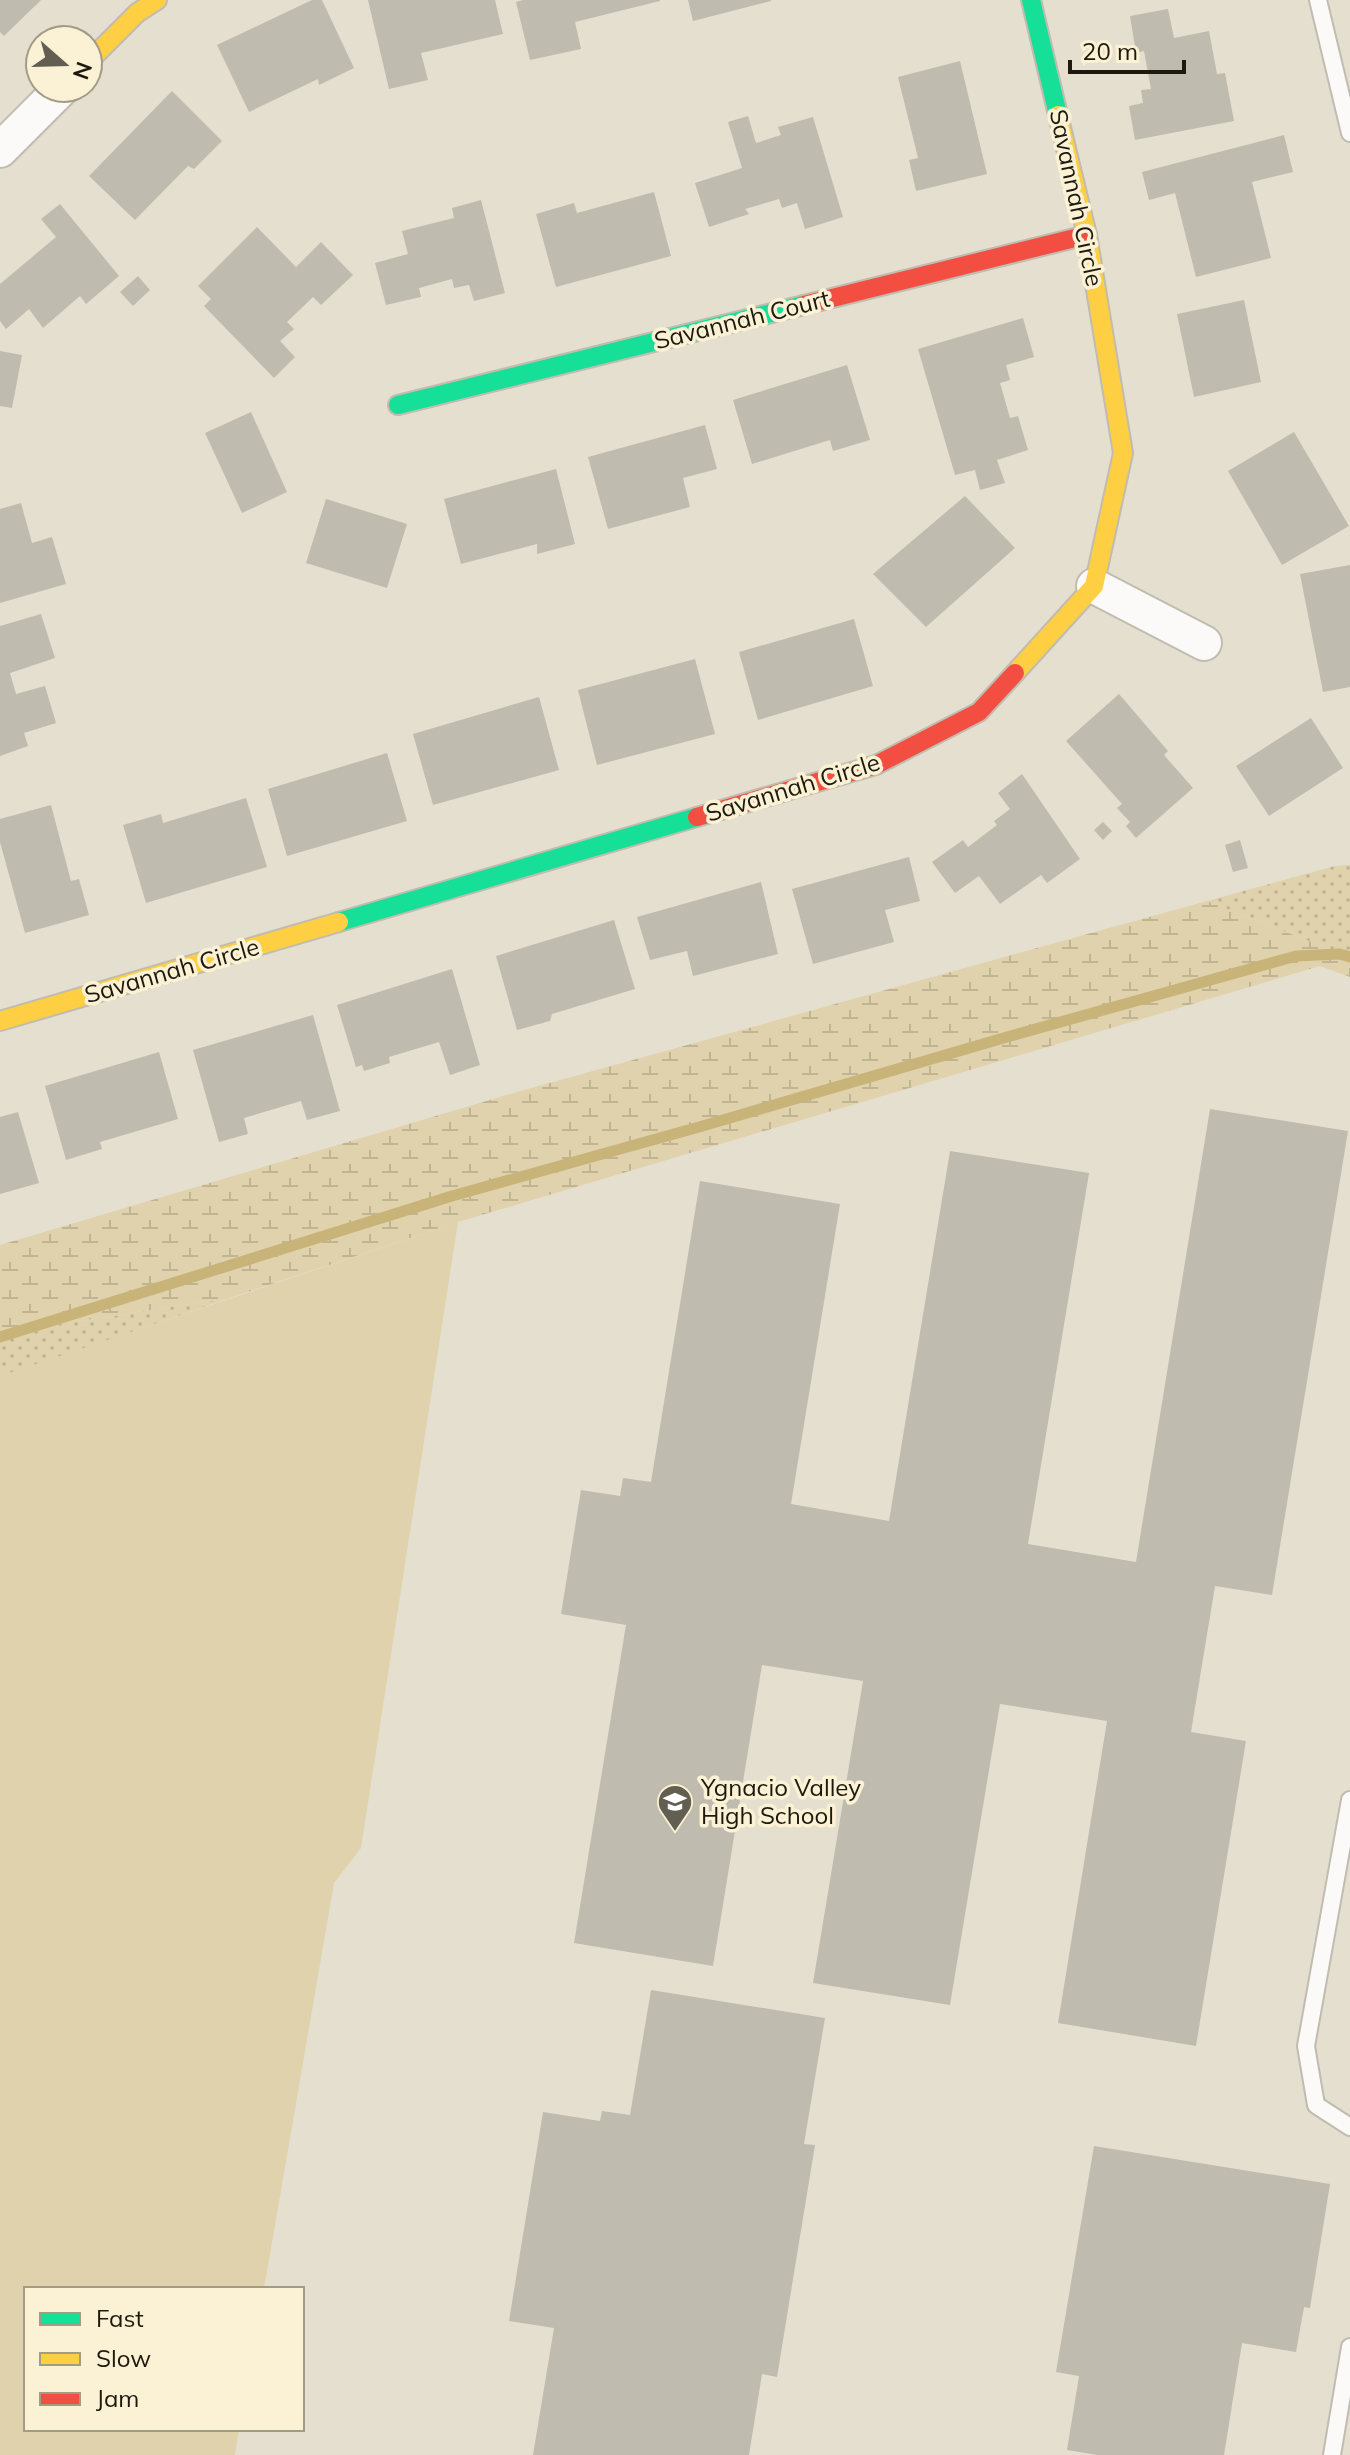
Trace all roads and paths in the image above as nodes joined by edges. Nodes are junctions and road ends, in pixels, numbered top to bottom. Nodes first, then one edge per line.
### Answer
1 (157, 0) edge
2 (1031, 0) edge
3 (1318, 0) edge
4 (104, 46) edge
5 (46, 104) edge
6 (1350, 133) edge
7 (0, 150) edge
8 (1087, 235) junction
9 (398, 405) dead end
10 (1094, 586) junction
11 (1204, 643) dead end
12 (0, 1021) edge
13 (1350, 1800) edge
14 (1350, 2127) edge
15 (1350, 2347) edge
16 (1345, 2410) edge
17 (1332, 2455) edge

1 - 4 street
2 - 8 street, Savannah Circle
3 - 6 lane
5 - 7 street
8 - 9 street, Savannah Court
8 - 10 street, Savannah Circle
10 - 11 street
10 - 12 street, Savannah Circle
13 - 14 lane
15 - 16 lane
16 - 17 lane

